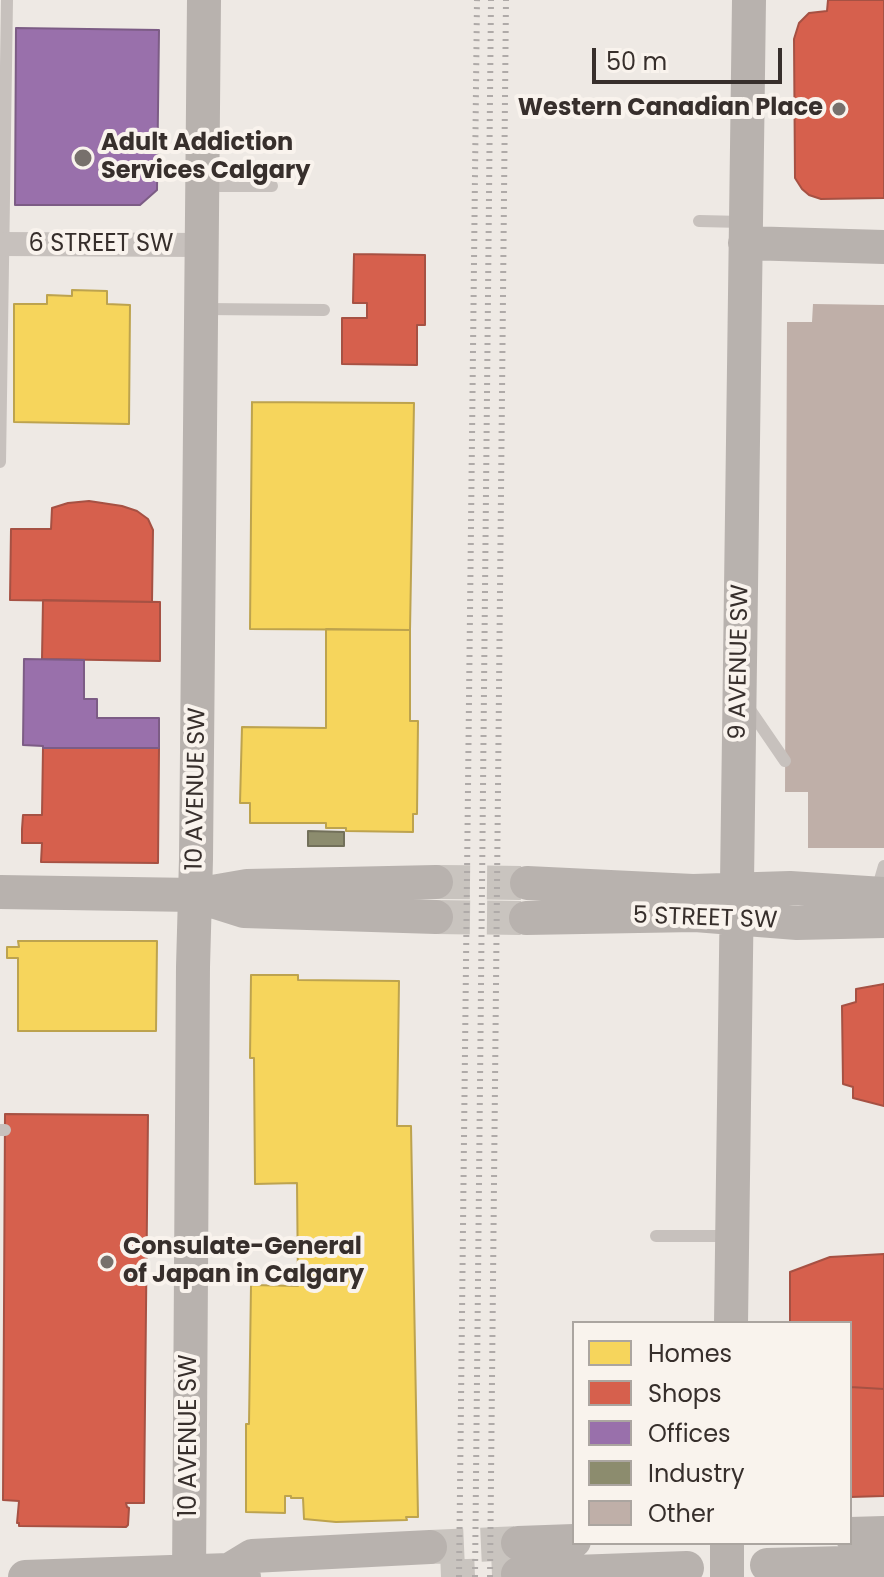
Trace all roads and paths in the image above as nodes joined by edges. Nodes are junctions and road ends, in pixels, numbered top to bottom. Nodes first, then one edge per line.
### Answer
1 (7, 0) edge
2 (204, 0) edge
3 (749, 0) edge
4 (202, 186) junction
5 (272, 186) dead end
6 (699, 221) dead end
7 (746, 233) junction
8 (2, 244) edge
9 (201, 245) junction
10 (884, 247) edge
11 (200, 309) junction
12 (324, 310) dead end
13 (0, 462) edge
14 (739, 693) junction
15 (783, 757) dead end
16 (436, 882) tunnel mouth
17 (527, 883) tunnel mouth
18 (0, 892) edge
19 (882, 894) edge
20 (195, 895) junction
21 (737, 904) junction
22 (436, 917) tunnel mouth
23 (526, 918) tunnel mouth
24 (732, 1235) junction
25 (656, 1236) dead end
26 (731, 1321) edge
27 (852, 1535) edge
28 (572, 1542) edge
29 (727, 1545) edge
30 (430, 1547) tunnel mouth
31 (884, 1555) edge
32 (767, 1565) dead end
33 (687, 1568) dead end
34 (236, 1573) edge
35 (189, 1574) edge
36 (25, 1577) edge
37 (727, 1577) edge

1 - 8 lane
2 - 4 main road, 10 AVENUE SW
3 - 7 main road, 9 AVENUE SW
4 - 5 lane
4 - 9 main road, 10 AVENUE SW
6 - 7 lane
7 - 10 main road
7 - 14 main road, 9 AVENUE SW
8 - 9 street, 6 STREET SW
8 - 13 lane
9 - 11 main road, 10 AVENUE SW
11 - 12 lane
11 - 20 main road, 10 AVENUE SW
14 - 15 lane
14 - 21 main road, 9 AVENUE SW
16 - 20 main road
17 - 21 main road, 5 STREET SW
18 - 20 main road
19 - 21 main road, 5 STREET SW
20 - 22 main road
20 - 35 main road, 10 AVENUE SW
21 - 23 main road, 5 STREET SW
21 - 24 main road, 9 AVENUE SW
24 - 25 lane
24 - 26 main road, 9 AVENUE SW
27 - 31 main road
28 - 33 main road
29 - 37 main road, bridge
30 - 34 main road
31 - 32 main road
34 - 35 main road
35 - 36 main road

